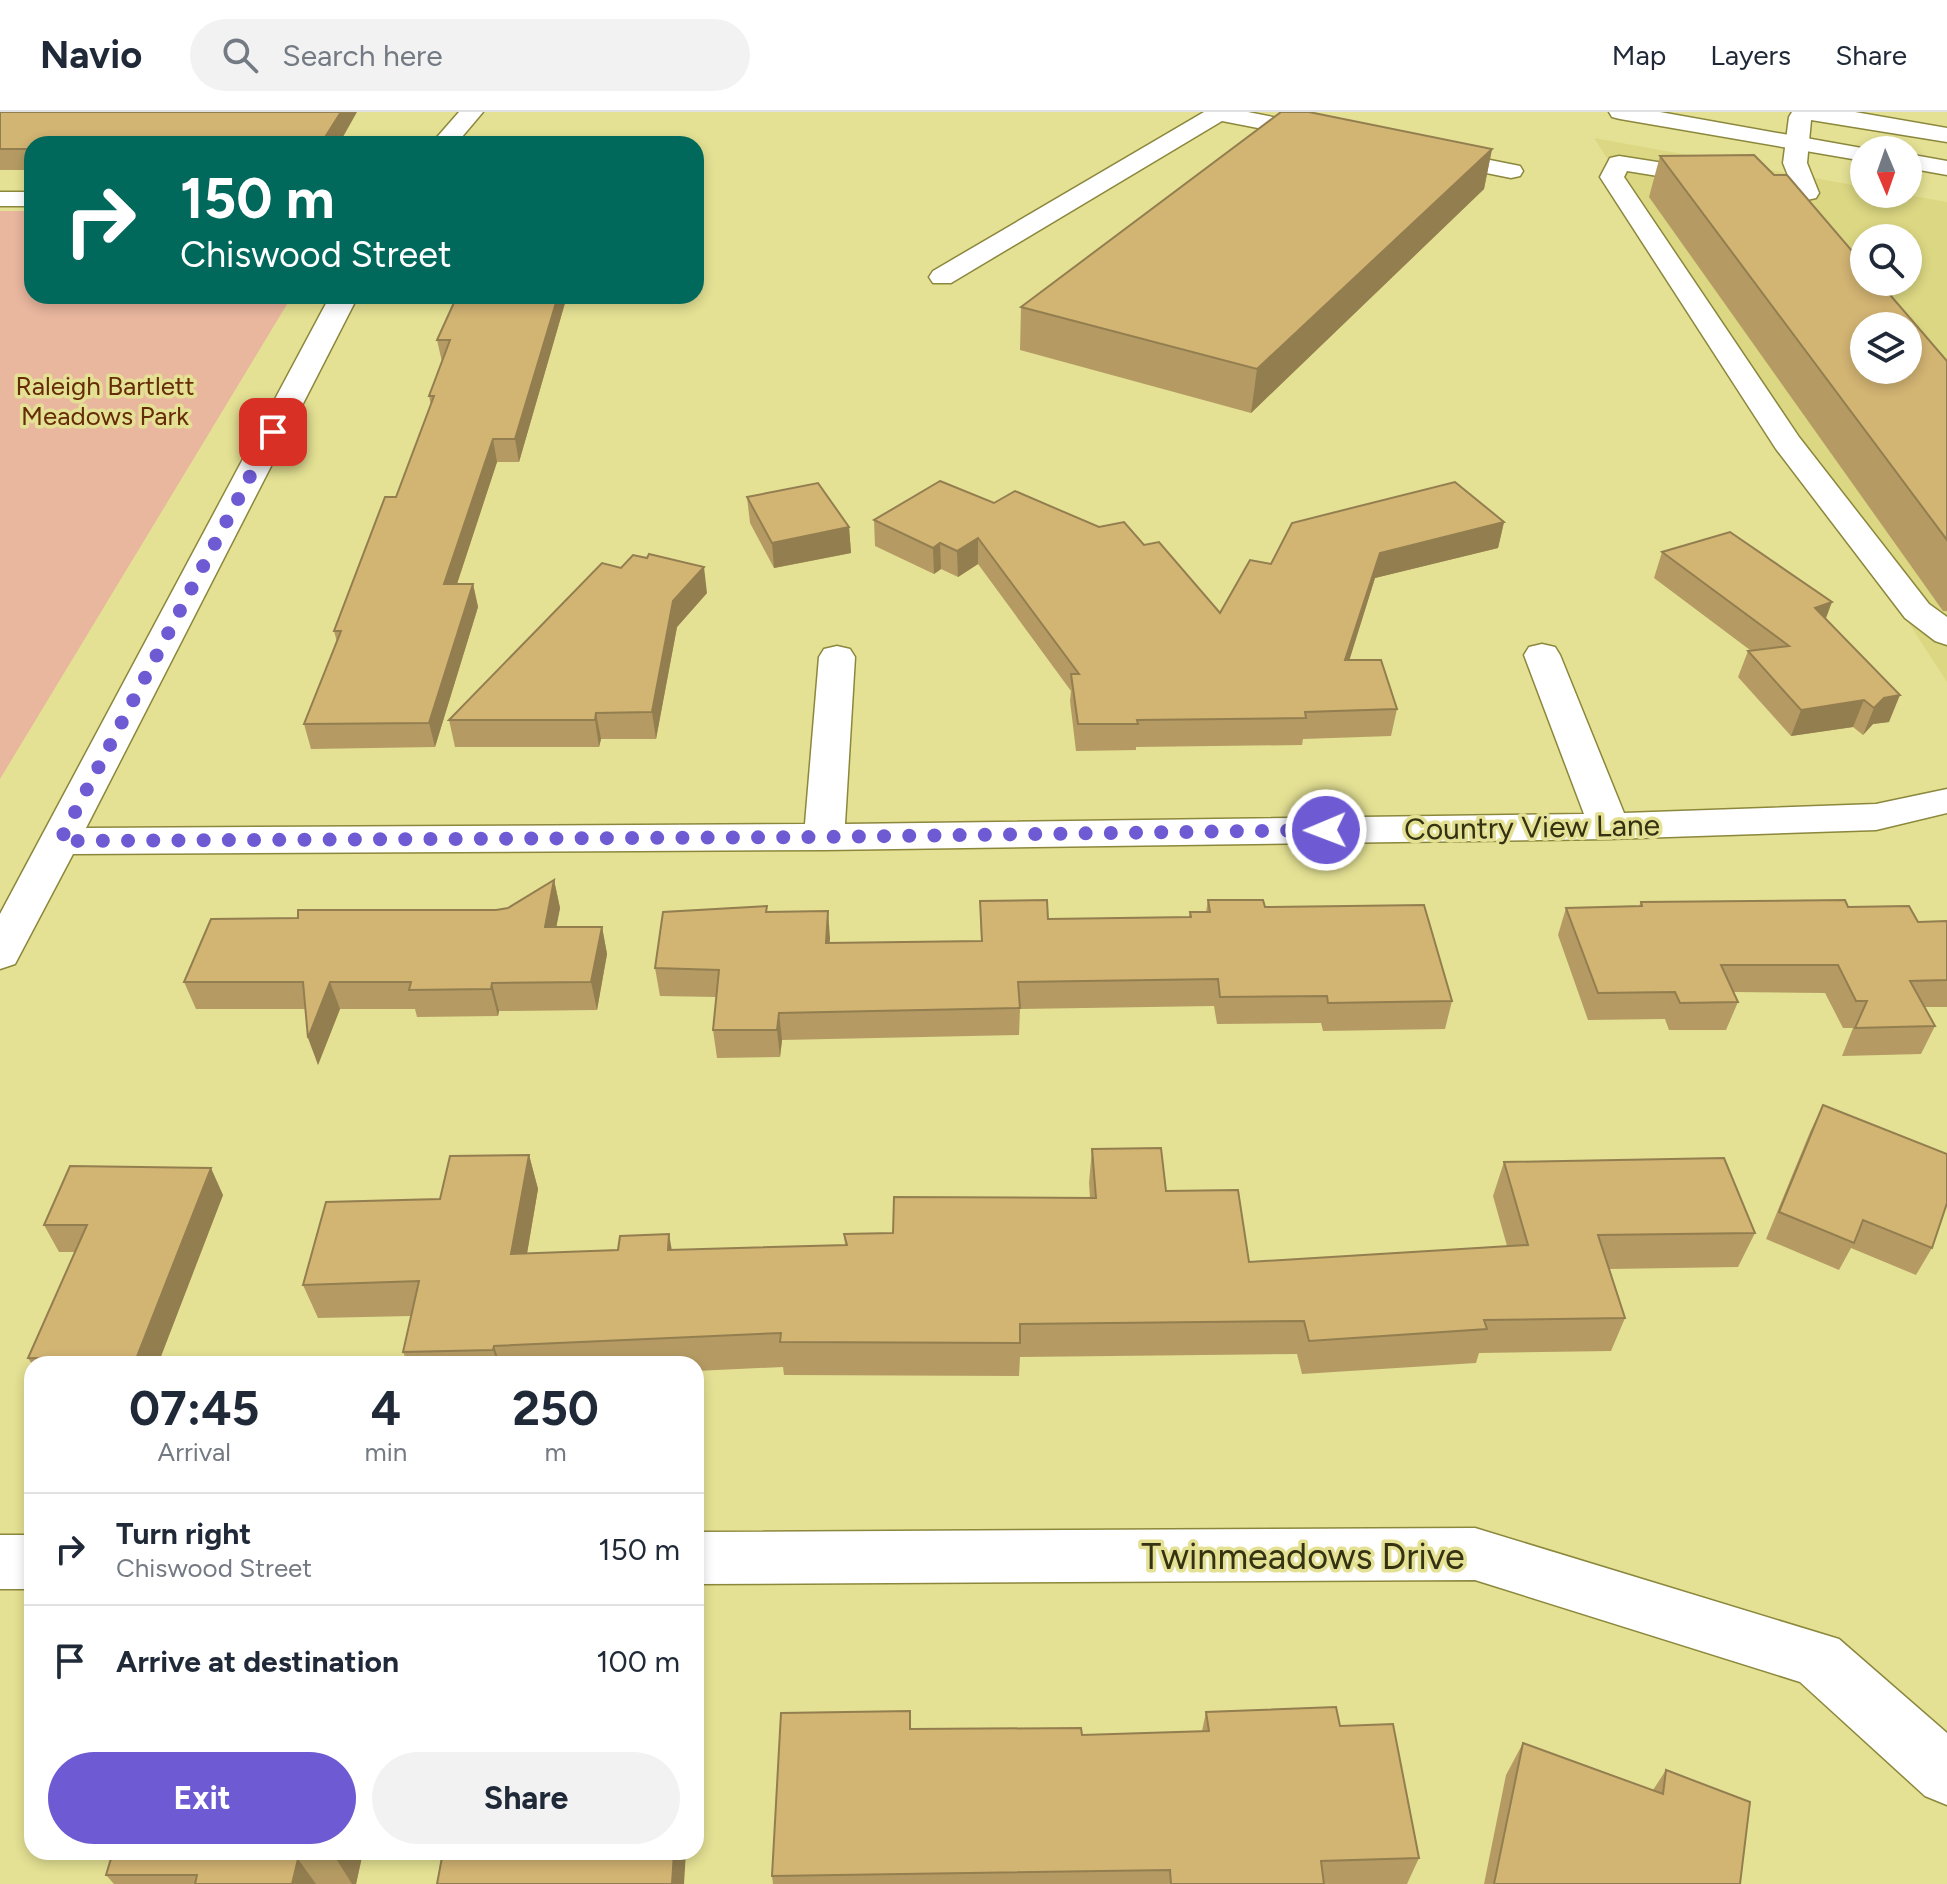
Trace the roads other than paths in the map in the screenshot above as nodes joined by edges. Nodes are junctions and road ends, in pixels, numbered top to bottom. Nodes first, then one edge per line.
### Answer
1 (472, 112) edge
2 (1219, 112) edge
3 (1620, 112) edge
4 (1921, 130) junction
5 (1947, 135) edge
6 (450, 136) edge
7 (1919, 136) edge
8 (1341, 137) edge
9 (1797, 142) junction
10 (1403, 149) edge
11 (1850, 151) edge
12 (1922, 164) edge
13 (1947, 168) edge
14 (1511, 171) dead end
15 (0, 199) edge
16 (24, 199) edge
17 (942, 277) dead end
18 (340, 304) edge
19 (1947, 634) edge
20 (1542, 655) dead end
21 (837, 657) dead end
22 (1947, 801) edge
23 (1609, 826) junction
24 (824, 837) junction
25 (60, 841) junction
26 (0, 954) edge
27 (704, 1558) edge
28 (0, 1562) edge
29 (24, 1562) edge
30 (1947, 1774) edge

1 - 6 street
2 - 8 street
2 - 17 street
3 - 9 street
4 - 5 street
4 - 7 street
4 - 9 street
9 - 11 street
9 - 19 street
10 - 14 street
12 - 13 street
15 - 16 street
18 - 25 street
20 - 23 street
21 - 24 street
22 - 23 street, Country View Lane
23 - 24 street, Country View Lane
24 - 25 street, Country View Lane
25 - 26 street
27 - 30 street, Twinmeadows Drive
28 - 29 street

